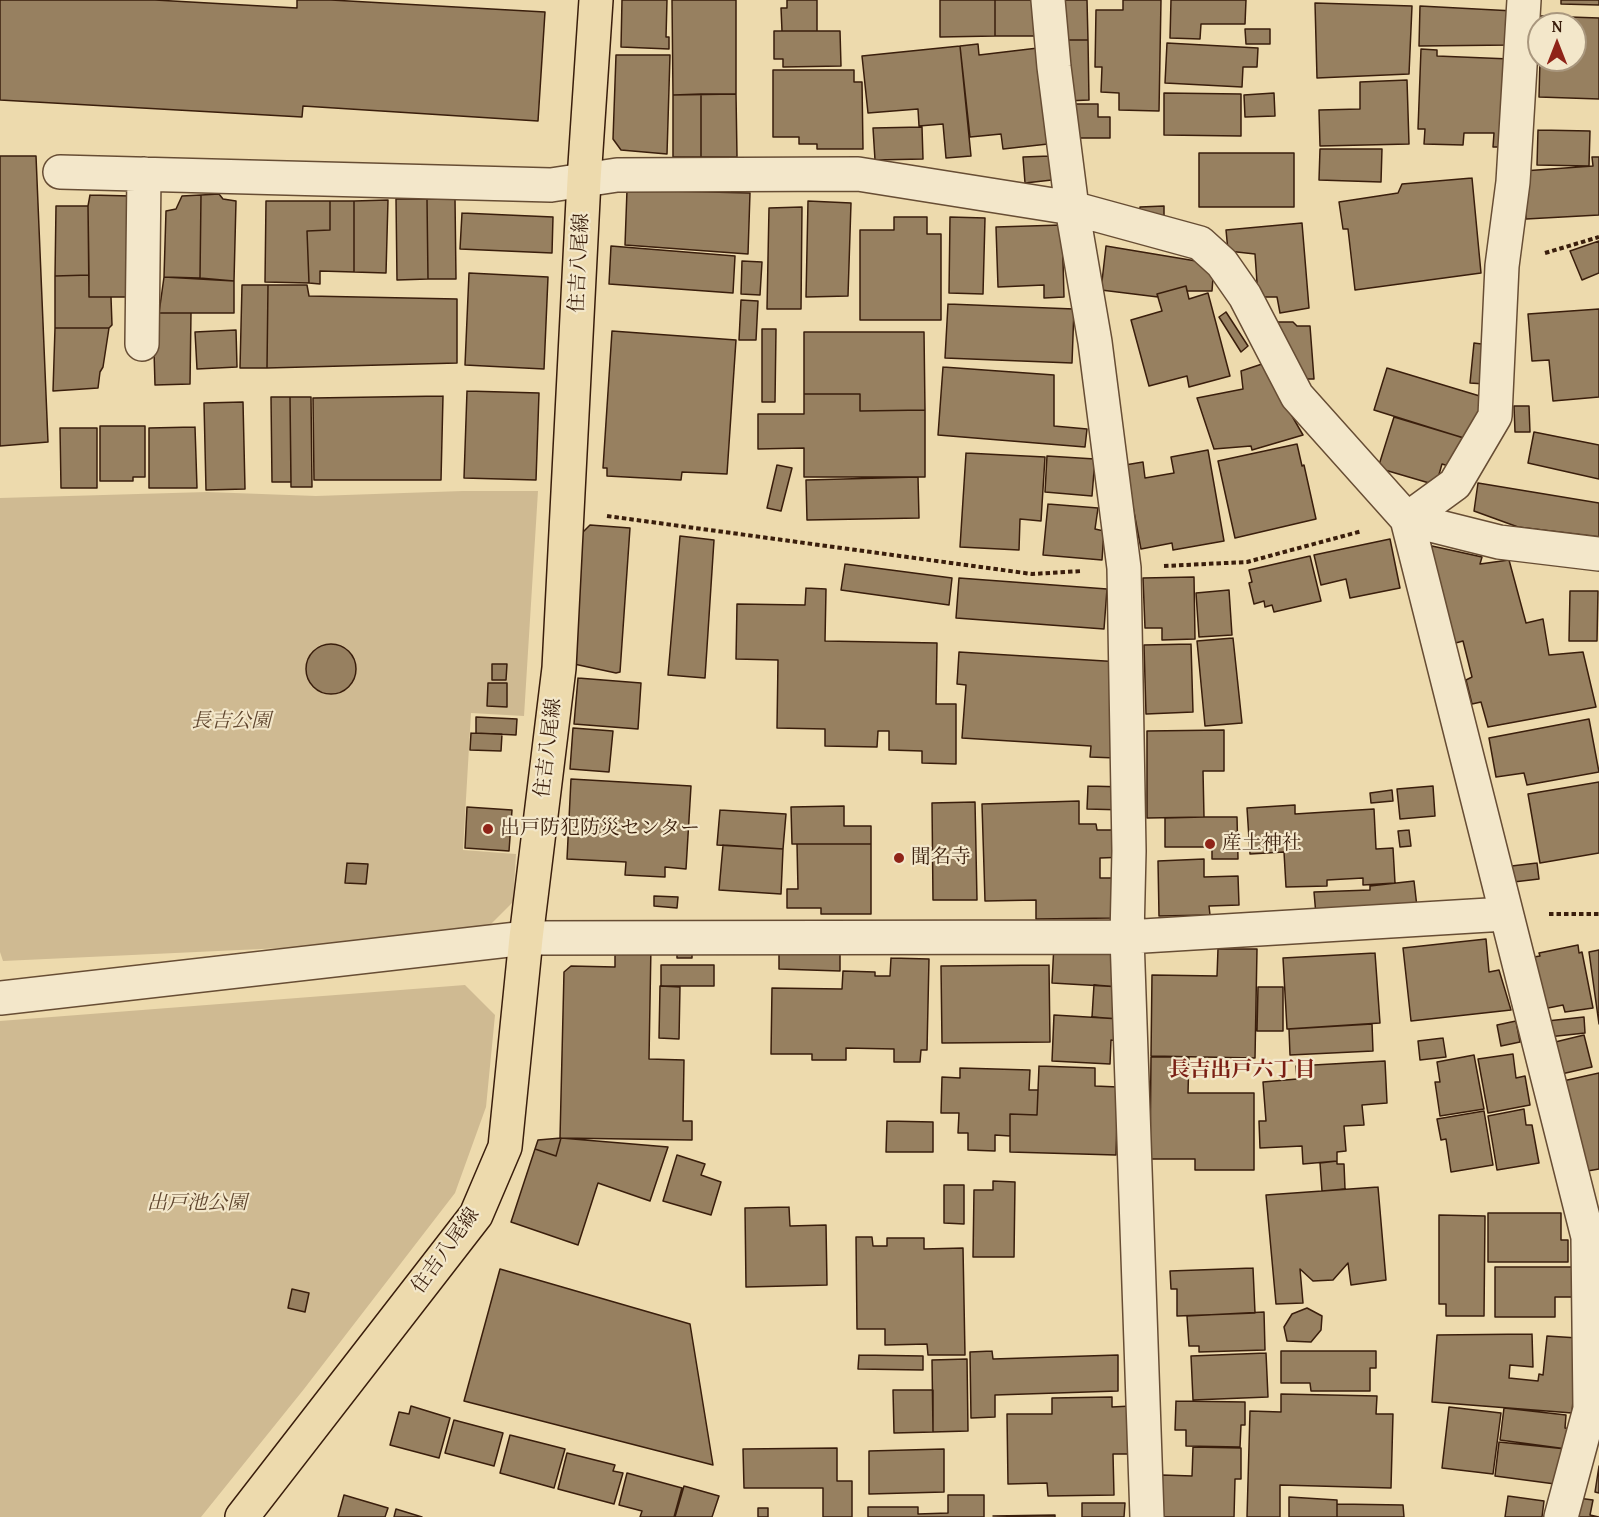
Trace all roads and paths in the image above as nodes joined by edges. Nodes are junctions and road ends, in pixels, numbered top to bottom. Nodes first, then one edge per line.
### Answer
1 (596, 0) edge
2 (1048, 0) edge
3 (1524, 0) edge
4 (60, 172) dead end
5 (144, 174) junction
6 (584, 180) junction
7 (1071, 208) junction
8 (1599, 237) edge
9 (1502, 266) junction
10 (142, 344) dead end
11 (567, 511) junction
12 (1407, 519) junction
13 (1599, 554) edge
14 (1124, 568) junction
15 (1505, 914) junction
16 (1127, 937) junction
17 (526, 938) junction
18 (0, 998) edge
19 (242, 1517) edge
20 (1147, 1517) edge
21 (1561, 1517) edge

1 - 6 main road, 住吉八尾線
2 - 7 street
3 - 9 street
4 - 5 street
5 - 6 street
5 - 10 street
6 - 7 street
6 - 11 main road, 住吉八尾線
7 - 12 street
7 - 14 street
8 - 9 path
9 - 12 street
11 - 14 path
11 - 17 main road, 住吉八尾線
12 - 13 street
12 - 14 path
12 - 15 street
14 - 16 street
15 - 16 street
15 - 21 street
16 - 17 street
16 - 20 street
17 - 18 street
17 - 19 main road, 住吉八尾線

